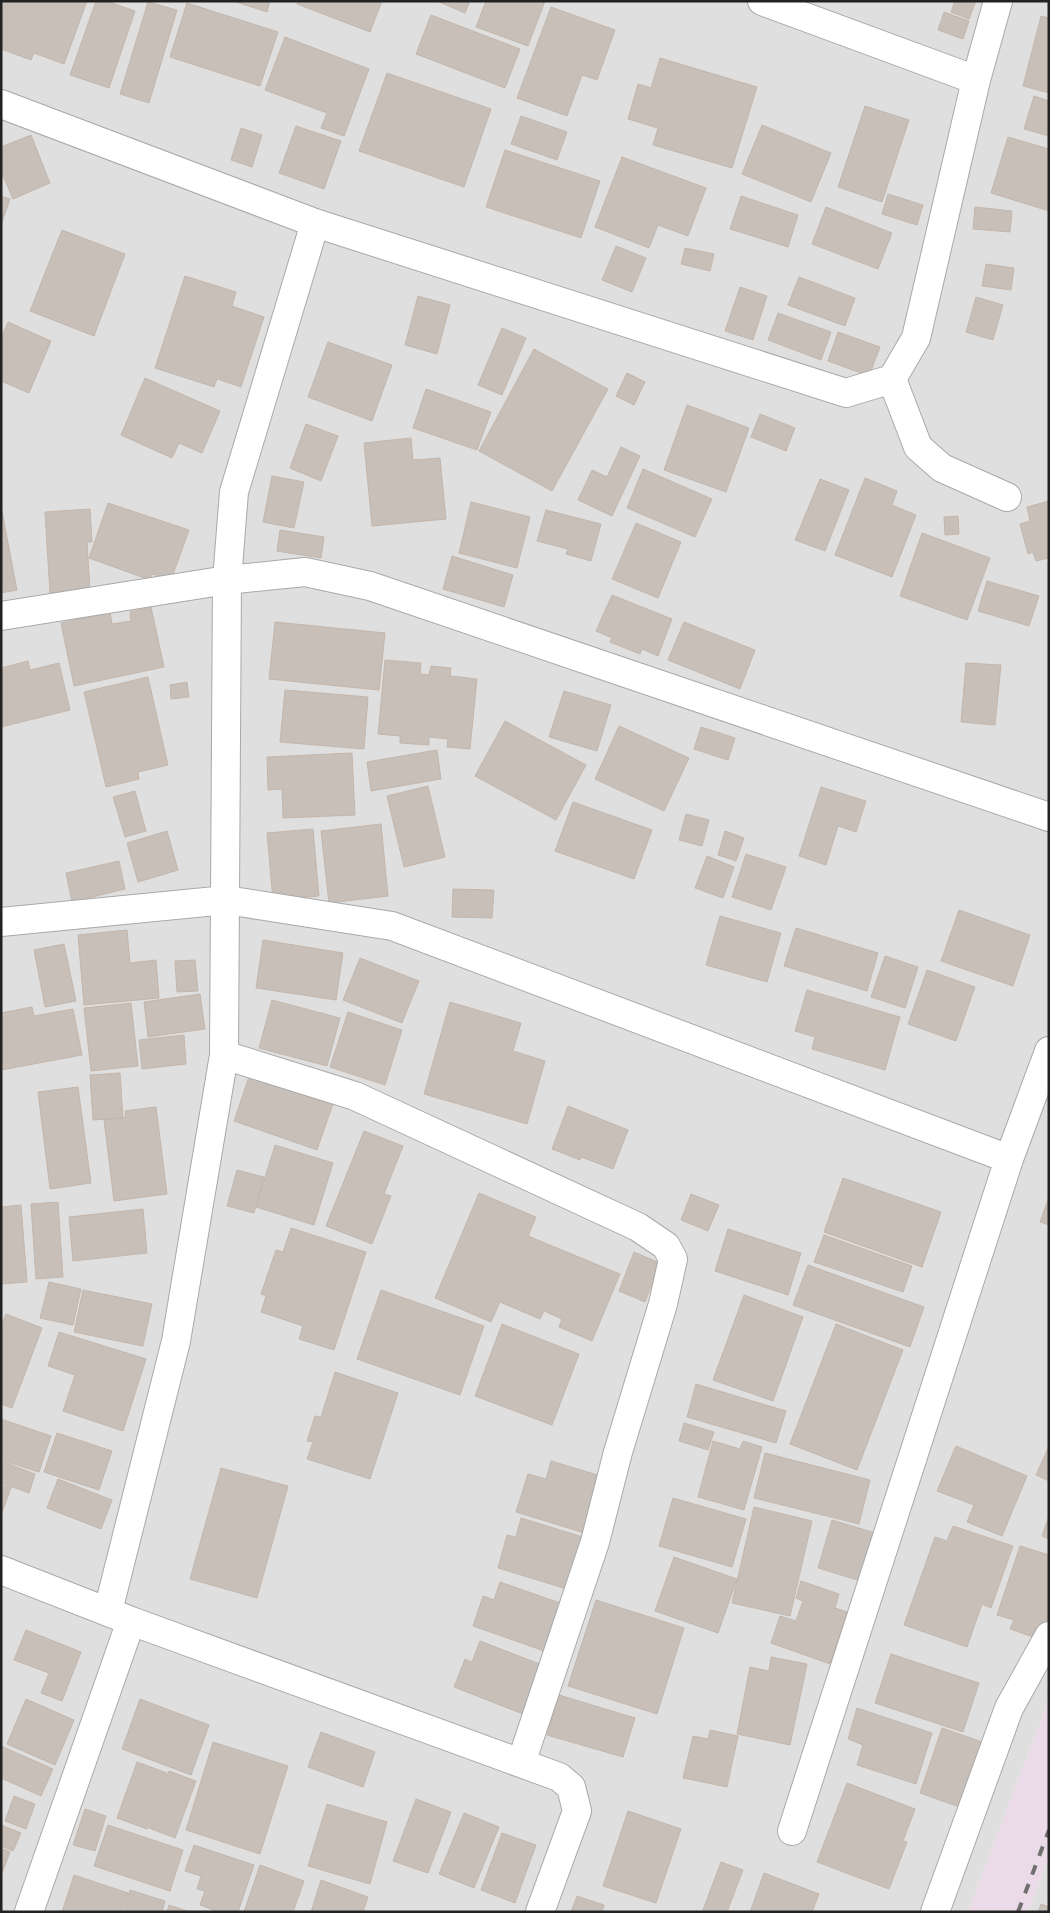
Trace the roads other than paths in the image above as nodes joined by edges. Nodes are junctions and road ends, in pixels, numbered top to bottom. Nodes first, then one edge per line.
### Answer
1 (762, 1) edge
2 (998, 1) edge
3 (976, 80) junction
4 (1, 104) edge
5 (315, 224) junction
6 (892, 379) junction
7 (1007, 497) dead end
8 (227, 580) junction
9 (1, 616) edge
10 (1049, 816) edge
11 (226, 900) junction
12 (1, 922) edge
13 (1049, 1051) edge
14 (224, 1054) junction
15 (1009, 1159) junction
16 (1, 1570) edge
17 (120, 1616) junction
18 (1049, 1636) edge
19 (521, 1763) junction
20 (792, 1831) dead end
21 (28, 1912) edge
22 (540, 1912) edge
23 (935, 1912) edge

1 - 3 street
2 - 3 street
3 - 6 street
4 - 5 street
5 - 6 street
5 - 8 street
6 - 7 street
8 - 9 street
8 - 10 street
8 - 11 street
11 - 12 street
11 - 14 street
11 - 15 street
13 - 15 street
14 - 17 street
14 - 19 street
15 - 20 street
16 - 17 street
17 - 19 street
17 - 21 street
18 - 23 street
19 - 22 street

